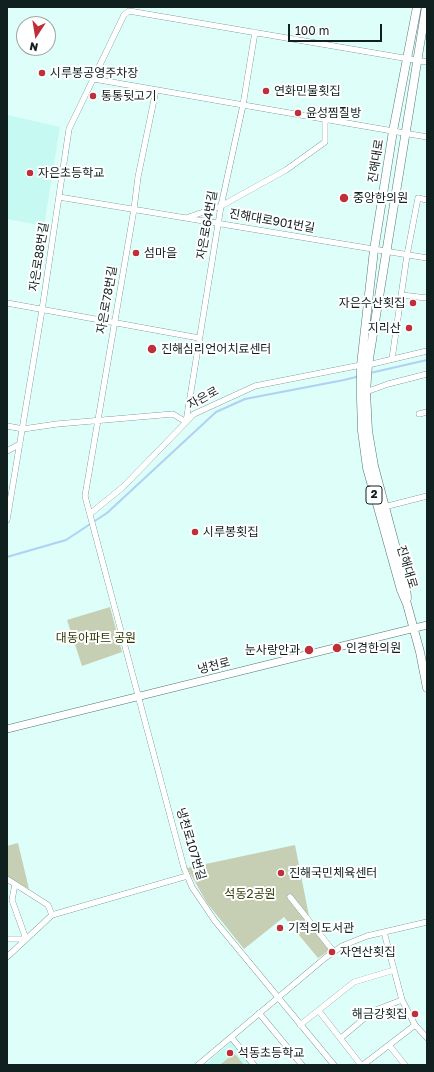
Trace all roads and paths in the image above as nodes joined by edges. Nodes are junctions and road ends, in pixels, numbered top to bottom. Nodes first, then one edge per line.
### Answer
1 (417, 7) edge
2 (426, 7) edge
3 (255, 32) junction
4 (407, 58) junction
5 (417, 60) junction
6 (427, 62) edge
7 (94, 79) junction
8 (156, 90) junction
9 (243, 105) junction
10 (325, 119) junction
11 (393, 131) junction
12 (405, 133) junction
13 (427, 137) edge
14 (59, 197) junction
15 (427, 200) edge
16 (220, 206) junction
17 (134, 209) junction
18 (185, 218) junction
19 (218, 223) junction
20 (374, 250) junction
21 (386, 252) junction
22 (407, 255) junction
23 (427, 258) edge
24 (401, 295) junction
25 (427, 298) edge
26 (7, 303) edge
27 (42, 310) junction
28 (115, 323) junction
29 (199, 338) junction
30 (427, 351) edge
31 (392, 359) junction
32 (364, 366) junction
33 (427, 374) edge
34 (364, 382) junction
35 (366, 392) junction
36 (427, 412) edge
37 (419, 414) dead end
38 (98, 422) junction
39 (186, 422) junction
40 (7, 426) edge
41 (23, 429) junction
42 (20, 444) junction
43 (7, 451) edge
44 (427, 496) edge
45 (384, 507) junction
46 (90, 514) junction
47 (7, 520) edge
48 (94, 532) joint
49 (407, 604) junction
50 (427, 625) edge
51 (414, 629) junction
52 (420, 652) junction
53 (427, 666) edge
54 (427, 688) edge
55 (138, 696) junction
56 (7, 729) edge
57 (187, 876) junction
58 (7, 879) edge
59 (15, 884) junction
60 (290, 897) dead end
61 (52, 915) junction
62 (427, 922) edge
63 (384, 932) junction
64 (7, 939) edge
65 (26, 939) junction
66 (334, 952) junction
67 (7, 957) edge
68 (394, 970) junction
69 (278, 998) junction
70 (402, 1000) junction
71 (319, 1011) junction
72 (259, 1014) junction
73 (300, 1025) junction
74 (415, 1025) junction
75 (231, 1037) junction
76 (341, 1038) junction
77 (427, 1038) edge
78 (389, 1045) junction
79 (198, 1065) edge
80 (254, 1065) edge
81 (302, 1065) edge
82 (334, 1065) edge
83 (362, 1065) edge
84 (405, 1065) edge

1 - 4 main road, 진해대로 / 2
2 - 5 main road, 진해대로 / 2
3 - 4 street
3 - 7 street, 자은로88번길
3 - 9 street, 자은로64번길
4 - 5 street
4 - 11 main road, 진해대로 / 2
5 - 6 street
5 - 12 main road, 진해대로 / 2
7 - 8 street
7 - 14 street, 자은로88번길
8 - 9 street
8 - 17 street, 자은로78번길
9 - 10 street
9 - 16 street, 자은로64번길
10 - 11 street
10 - 16 street
11 - 12 street
11 - 20 main road, 진해대로 / 2
12 - 13 street
12 - 21 main road, 진해대로 / 2
14 - 17 street, 진해대로901번길
14 - 27 street, 자은로88번길
15 - 22 street
16 - 18 street
16 - 19 street, 자은로64번길
17 - 18 street, 진해대로901번길
17 - 28 street, 자은로78번길
18 - 19 street, 진해대로901번길
19 - 20 street, 진해대로901번길
19 - 29 street, 자은로64번길
20 - 21 street, 진해대로901번길
20 - 32 main road, 진해대로 / 2
21 - 22 street, 진해대로901번길
21 - 32 main road, 진해대로 / 2
22 - 23 street, 진해대로901번길
22 - 24 street
24 - 25 street
24 - 31 street
26 - 27 street
27 - 28 street
27 - 41 street, 자은로88번길
28 - 29 street
28 - 38 street, 자은로78번길
29 - 39 street, 자은로64번길
30 - 31 street, 자은로
31 - 32 street, 자은로
32 - 34 main road, 2
32 - 39 street, 자은로
33 - 35 street
34 - 35 main road, 진해대로 / 2
34 - 49 main road, 진해대로 / 2
35 - 45 main road, 진해대로 / 2
36 - 37 street
38 - 39 street
38 - 41 street
38 - 46 street, 자은로78번길
39 - 46 street, 자은로
40 - 41 street
41 - 42 street, 자은로88번길
42 - 43 street
42 - 47 street, 자은로88번길
44 - 45 street
45 - 49 main road, 진해대로 / 2
46 - 48 street, 자은로78번길
48 - 55 street, 냉천로107번길
49 - 51 main road, 2
50 - 51 main road, 냉천로
51 - 52 main road, 2
51 - 55 main road, 냉천로
52 - 53 main road, 2
52 - 54 main road, 2
55 - 56 main road, 냉천로
55 - 57 street, 냉천로107번길
57 - 61 street
57 - 69 street, 냉천로107번길
58 - 59 street
59 - 61 street
59 - 65 street
60 - 66 street
61 - 65 street
62 - 63 street
63 - 66 street
63 - 68 street
64 - 65 street
65 - 67 street
66 - 69 street
68 - 70 street
68 - 71 street
69 - 72 street
69 - 73 street, 냉천로107번길
70 - 74 street
70 - 76 street
71 - 73 street
71 - 76 street
72 - 75 street
72 - 81 street
73 - 82 street, 냉천로107번길
74 - 77 street
74 - 78 street
75 - 79 street
75 - 80 street
76 - 83 street
78 - 83 street
78 - 84 street

